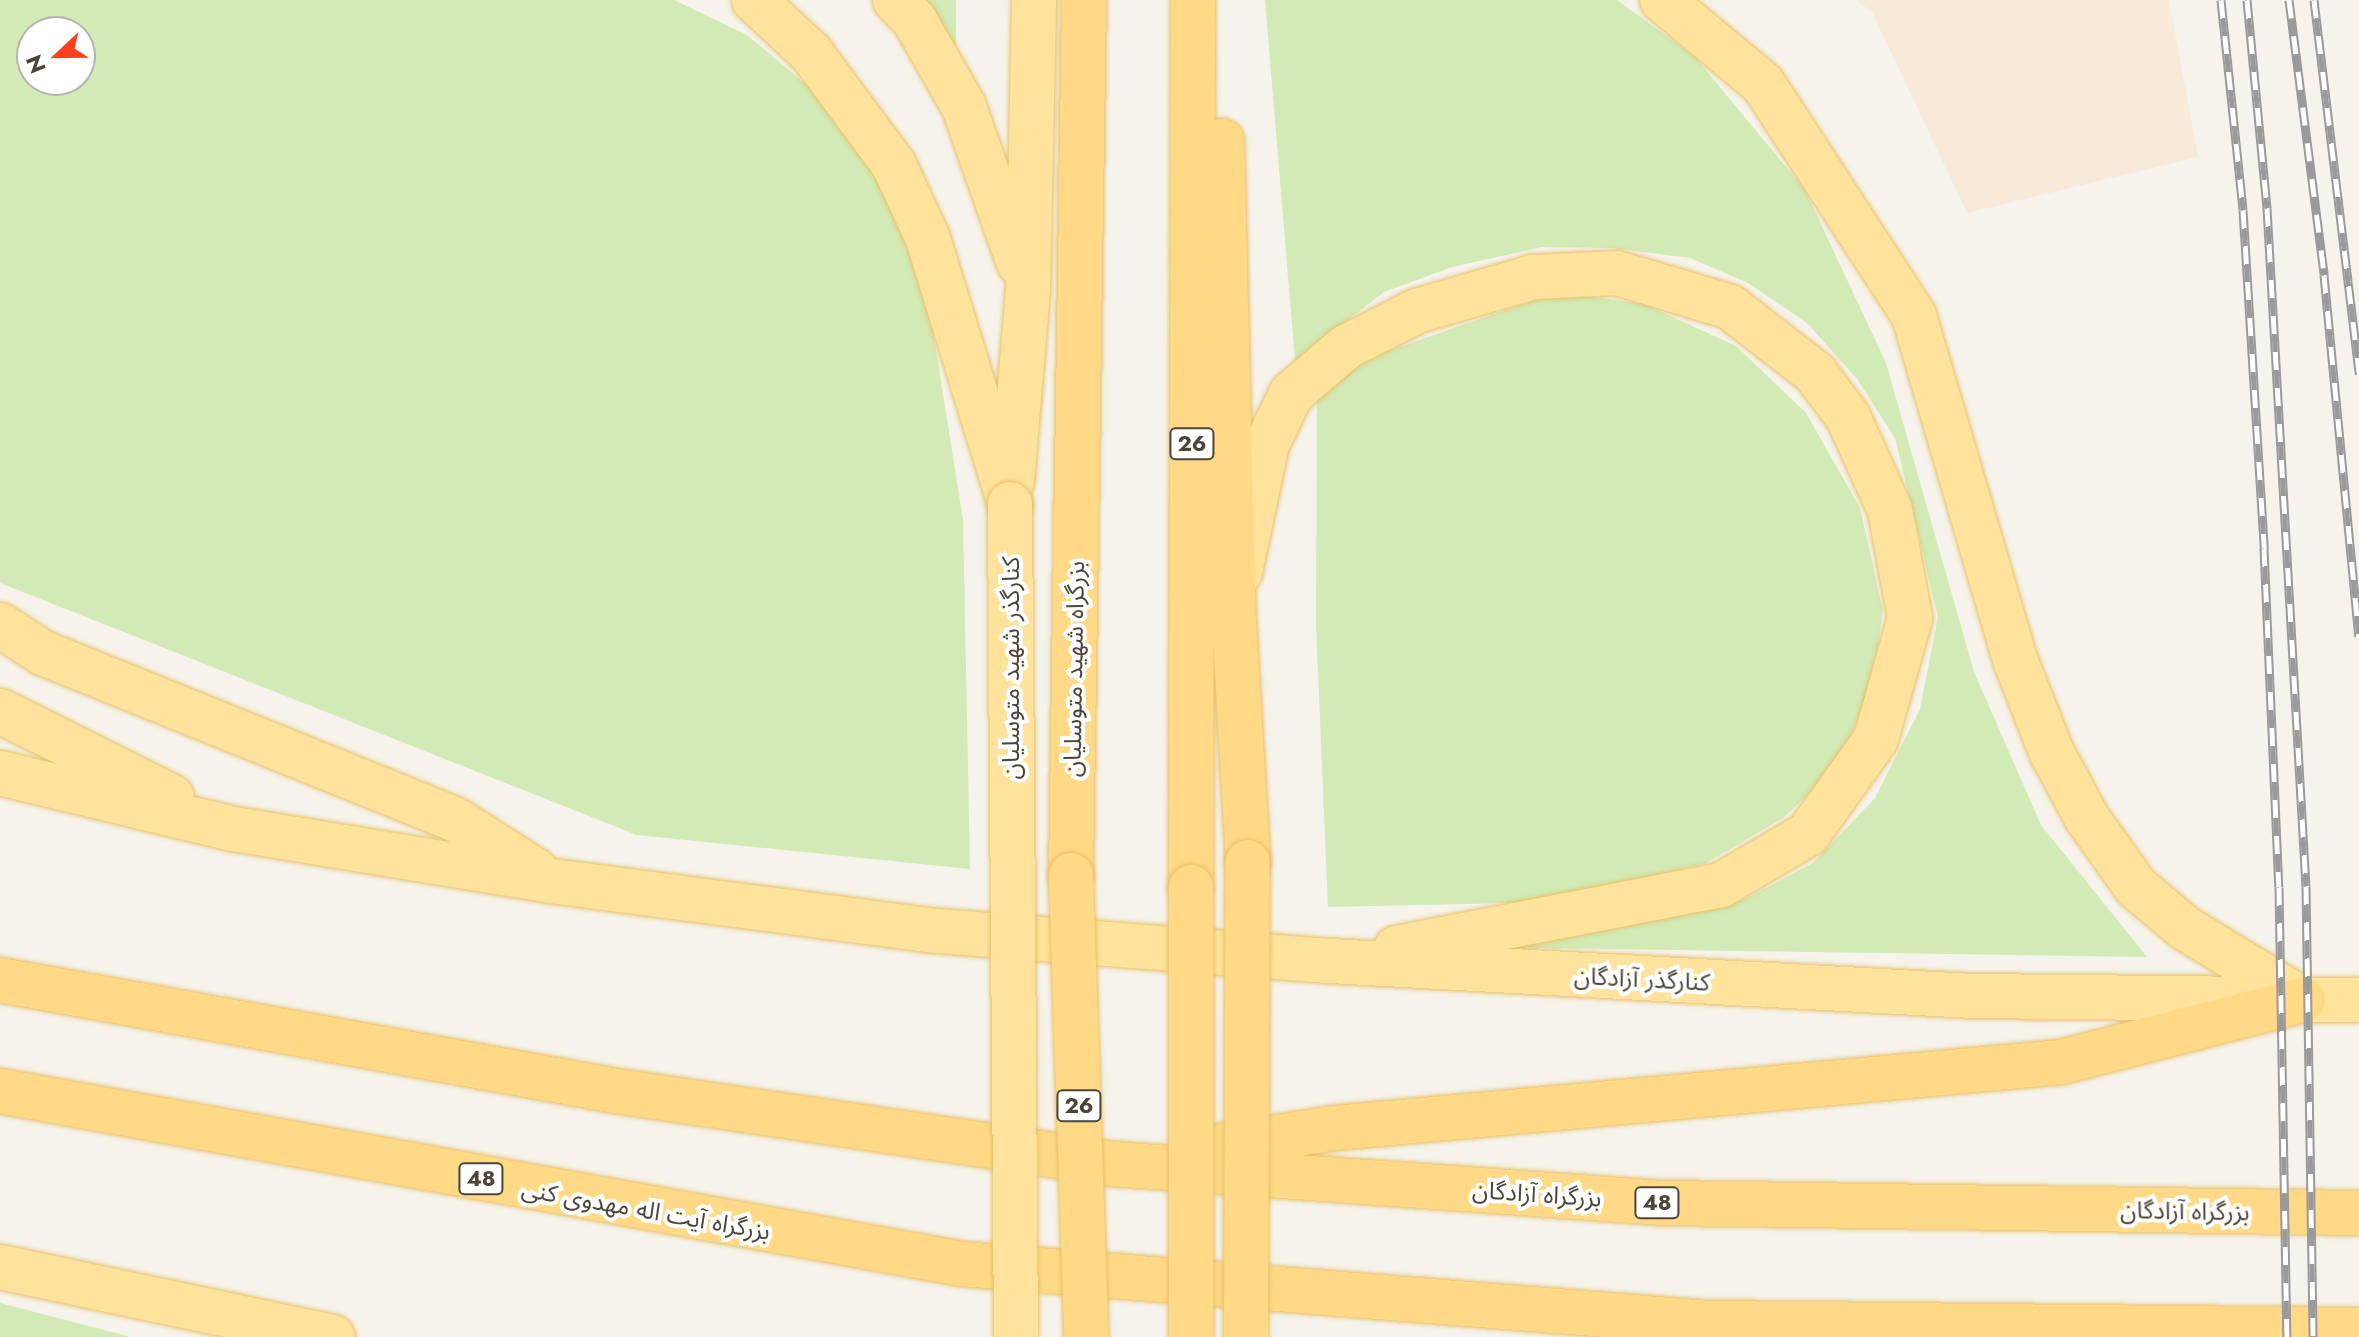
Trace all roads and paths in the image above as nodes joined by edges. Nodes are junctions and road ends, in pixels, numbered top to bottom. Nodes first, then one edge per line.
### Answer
1 (754, 0) edge
2 (895, 0) edge
3 (1034, 0) edge
4 (1084, 0) edge
5 (1193, 0) edge
6 (1220, 0) edge
7 (1662, 0) edge
8 (1028, 290) junction
9 (1010, 504) junction
10 (1233, 606) junction
11 (0, 625) edge
12 (0, 711) edge
13 (0, 773) edge
14 (234, 829) junction
15 (551, 881) junction
16 (1330, 961) junction
17 (0, 980) edge
18 (2303, 1000) junction
19 (2359, 1000) edge
20 (0, 1091) edge
21 (1113, 1164) junction
22 (2359, 1213) edge
23 (0, 1267) edge
24 (2359, 1330) edge
25 (2249, 1331) edge
26 (333, 1337) edge
27 (1016, 1337) edge
28 (1086, 1337) edge
29 (1191, 1337) edge
30 (1246, 1337) edge

1 - 9 main road
2 - 8 main road
3 - 8 main road, کنارگذر شهید متوسلیان
4 - 28 highway, بزرگراه شهید متوسلیان / 26, bridge
5 - 29 highway, 26, bridge
6 - 10 highway
7 - 18 main road
8 - 9 main road, کنارگذر شهید متوسلیان
9 - 27 main road, کنارگذر شهید متوسلیان, bridge
10 - 16 main road
10 - 30 highway, bridge
11 - 15 main road
12 - 14 main road
13 - 14 main road
14 - 15 main road
15 - 16 main road, کنارگذر آزادگان
16 - 18 main road, کنارگذر آزادگان
17 - 21 highway, بزرگراه آزادگان / 48
18 - 19 main road, کنارگذر آزادگان
18 - 21 highway
20 - 25 highway, بزرگراه آیت اله مهدوی کنی / 48
21 - 22 highway, بزرگراه آزادگان / 48
23 - 26 main road
24 - 25 highway, 48

